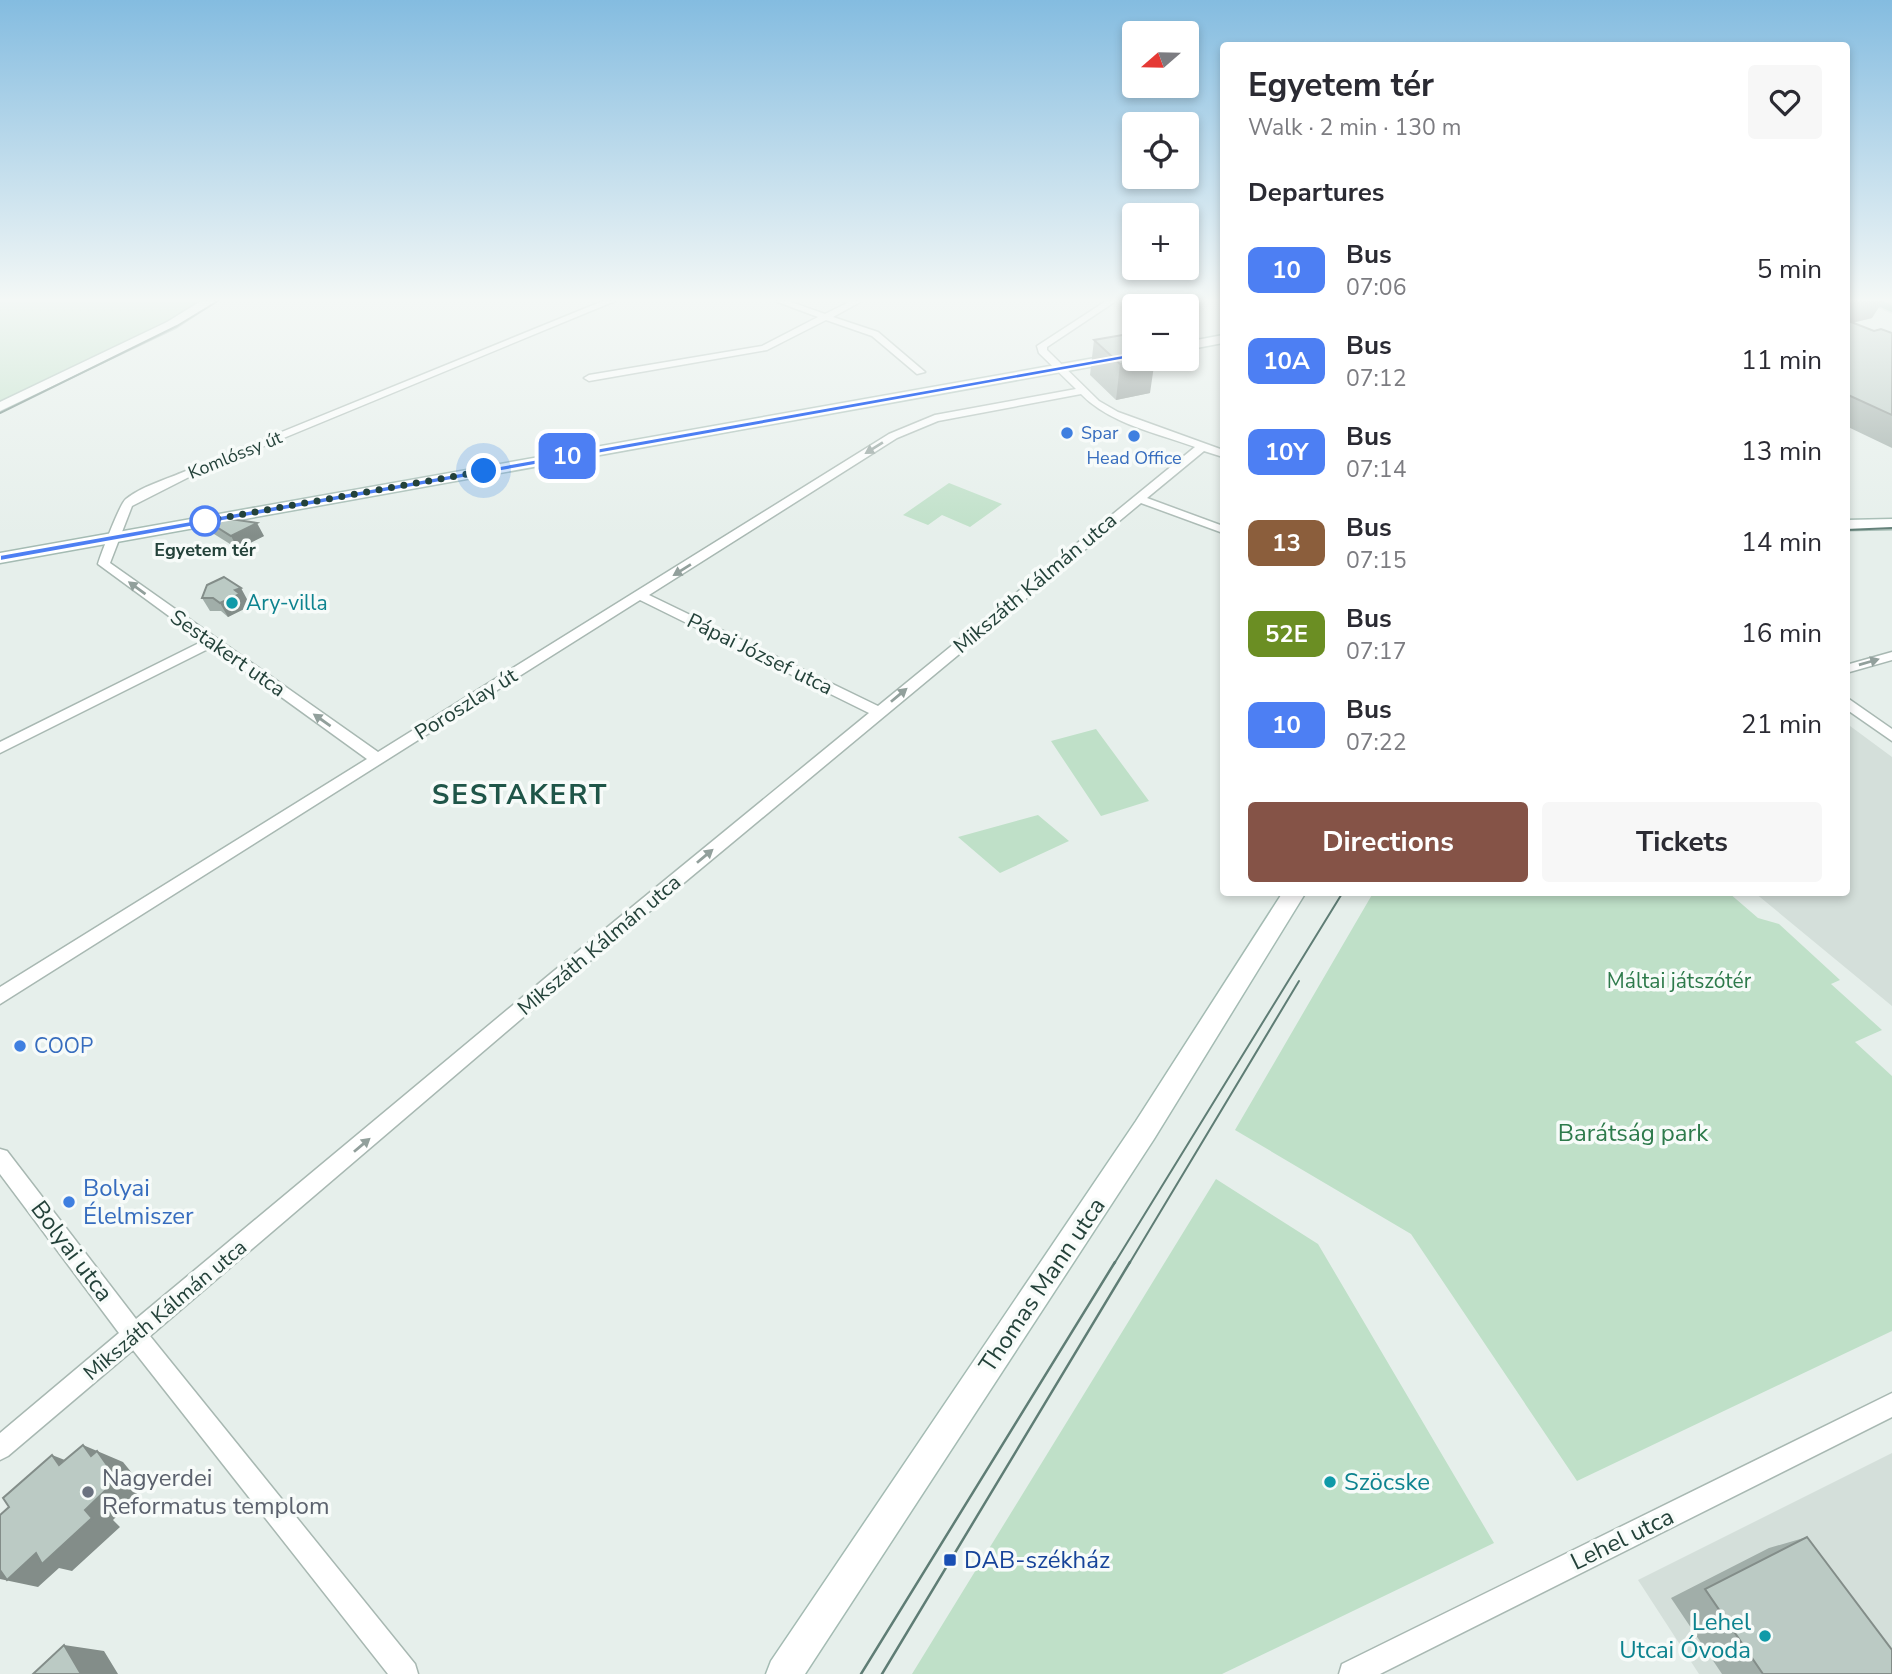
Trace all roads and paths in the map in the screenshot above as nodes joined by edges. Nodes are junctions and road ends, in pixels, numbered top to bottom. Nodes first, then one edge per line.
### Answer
1 (58, 379) edge
2 (421, 379) edge
3 (1002, 379) edge
4 (1070, 379) edge
5 (1083, 391) junction
6 (0, 407) edge
7 (1202, 447) junction
8 (1220, 453) edge
9 (1138, 498) junction
10 (1892, 524) edge
11 (1850, 525) edge
12 (1220, 529) edge
13 (1892, 536) edge
14 (117, 537) junction
15 (1850, 538) edge
16 (0, 558) edge
17 (641, 596) junction
18 (211, 642) junction
19 (1892, 656) edge
20 (1850, 668) edge
21 (1850, 705) edge
22 (879, 712) junction
23 (1892, 736) edge
24 (0, 748) edge
25 (378, 759) junction
26 (1292, 896) edge
27 (0, 996) edge
28 (0, 1158) edge
29 (135, 1335) junction
30 (1892, 1405) edge
31 (0, 1448) edge
32 (405, 1674) edge
33 (784, 1674) edge
34 (1352, 1674) edge

1 - 6 street
2 - 14 street, Komlóssy út
3 - 14 street
4 - 5 street
5 - 7 street
5 -> 17 street, Poroszlay út
7 - 8 street
7 - 9 street, Mikszáth Kálmán utca
9 - 12 street
22 -> 9 street, Mikszáth Kálmán utca
10 - 11 street
13 - 15 street
14 - 16 street
18 -> 14 street, Sestakert utca
17 - 22 street, Pápai József utca
17 - 25 street, Poroszlay út
18 - 24 street
25 -> 18 street, Sestakert utca
20 -> 19 street
21 - 23 street
29 -> 22 street, Mikszáth Kálmán utca
25 - 27 street, Poroszlay út
26 - 33 street, Thomas Mann utca
28 - 29 street, Bolyai utca
29 - 31 street, Mikszáth Kálmán utca
29 - 32 street, Bolyai utca
30 - 34 street, Lehel utca

